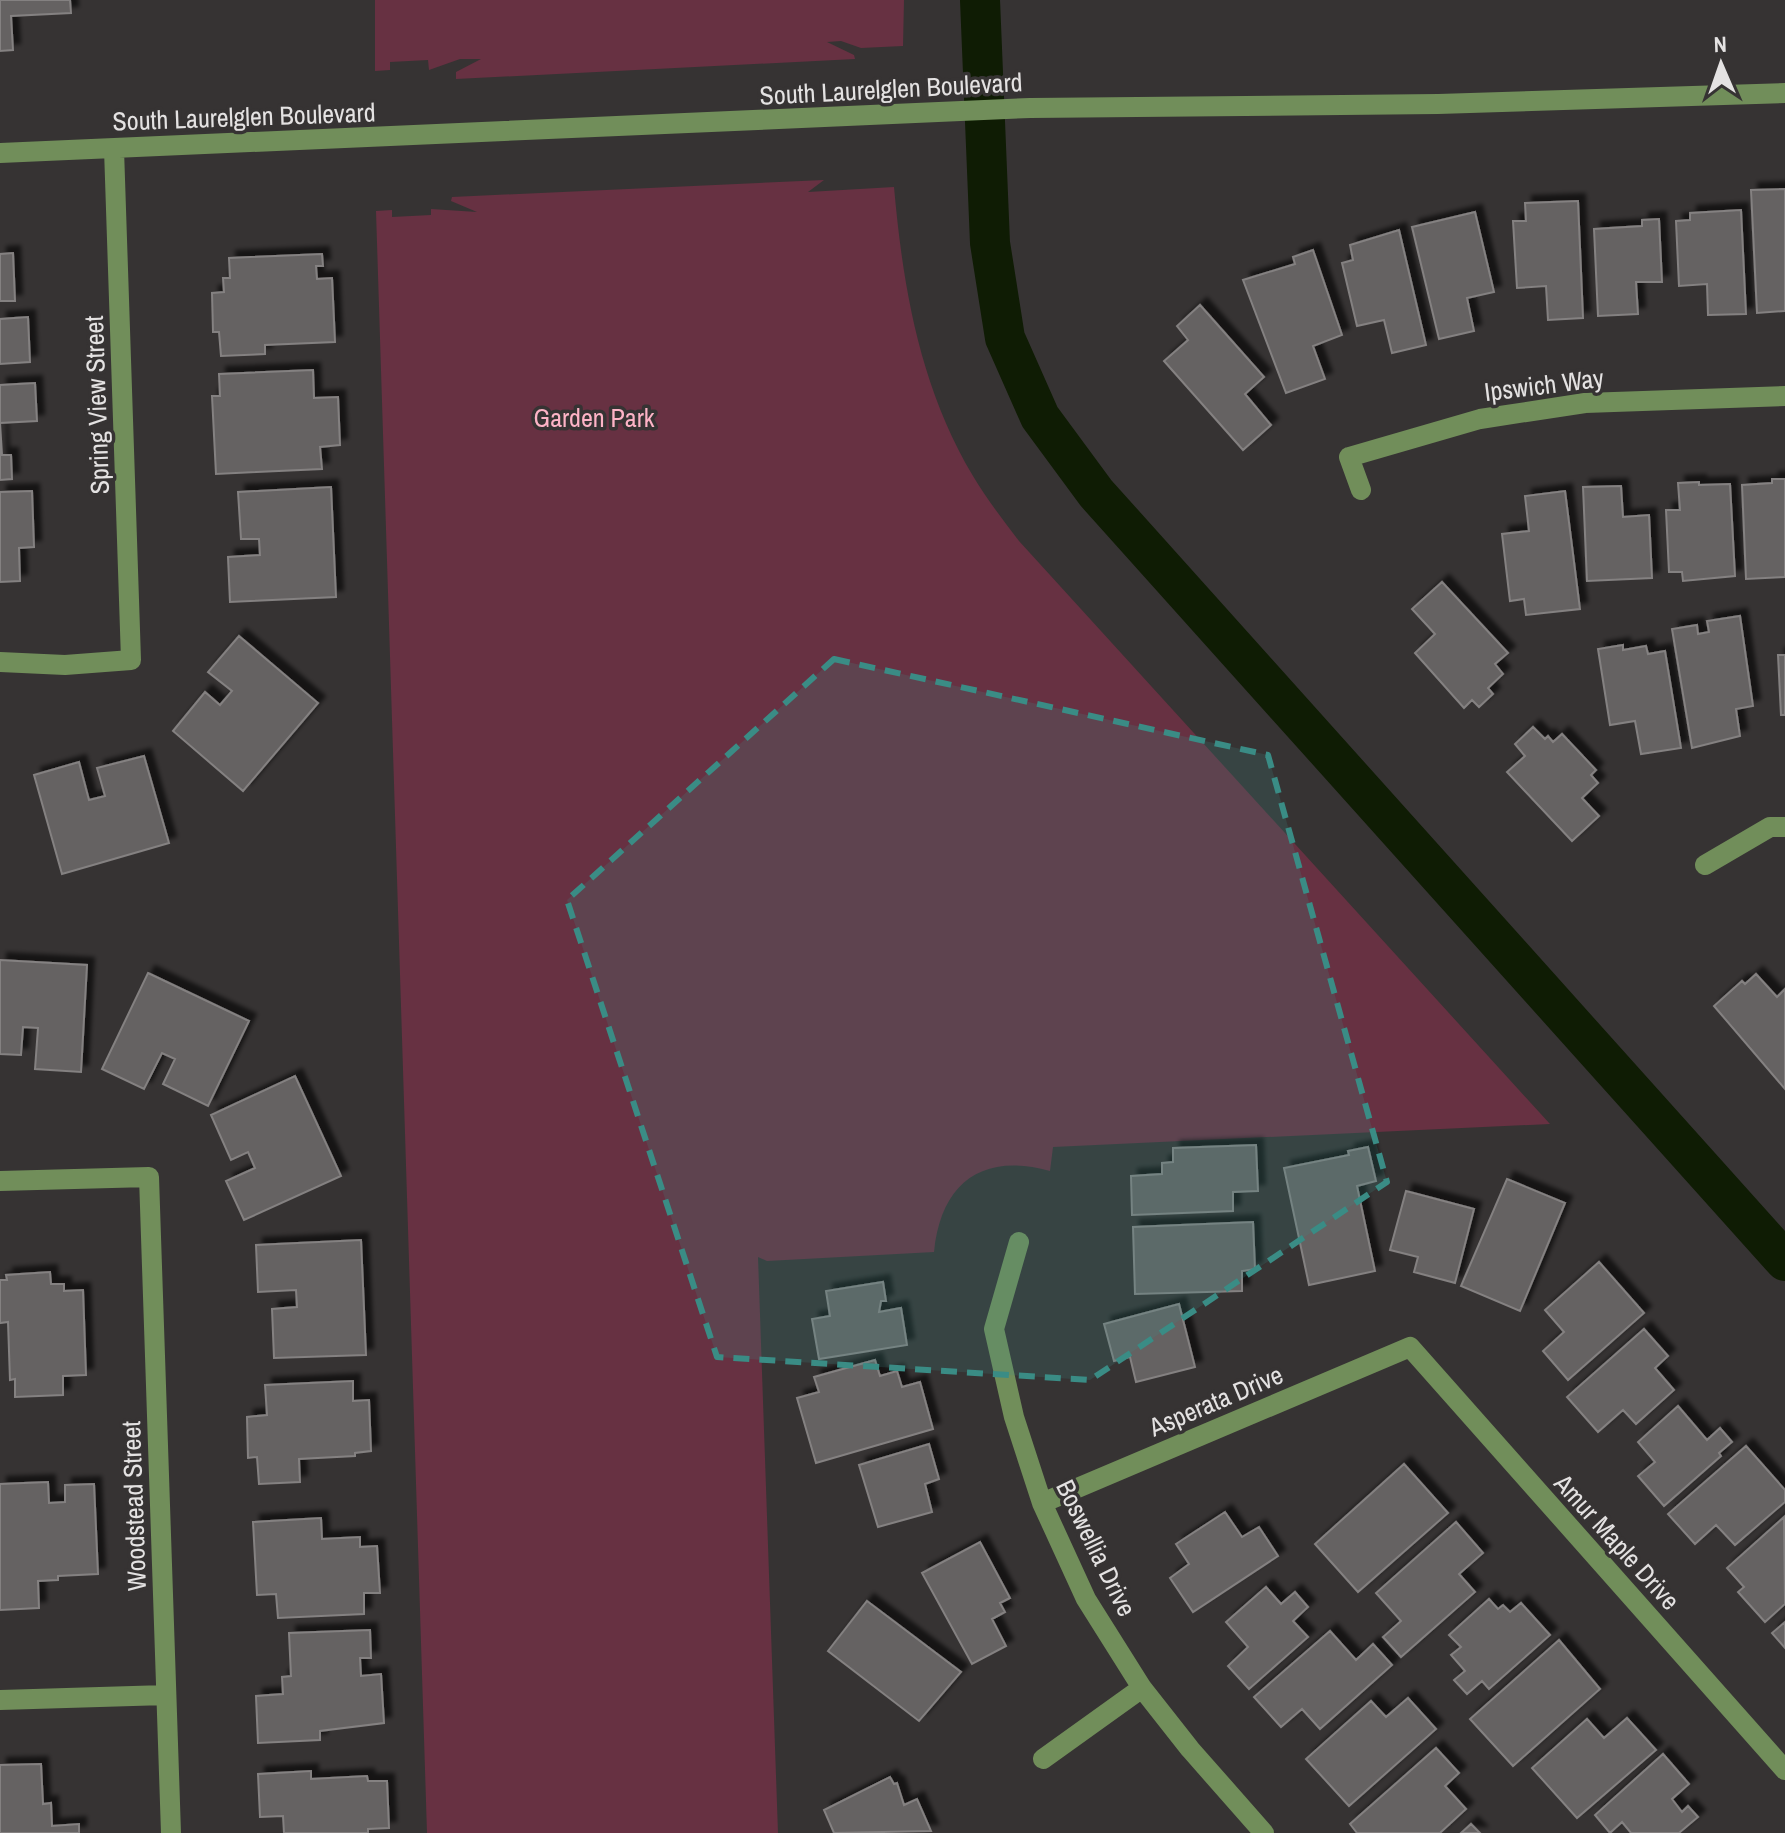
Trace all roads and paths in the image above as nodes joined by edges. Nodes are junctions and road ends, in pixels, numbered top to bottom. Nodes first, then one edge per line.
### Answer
1 (1785, 93) edge
2 (114, 149) junction
3 (0, 153) edge
4 (1785, 396) edge
5 (1361, 490) dead end
6 (0, 662) edge
7 (1785, 827) edge
8 (1705, 865) dead end
9 (0, 1181) edge
10 (1019, 1242) dead end
11 (1410, 1347) joint
12 (1042, 1503) junction
13 (1142, 1688) junction
14 (166, 1695) junction
15 (0, 1700) edge
16 (1043, 1759) dead end
17 (1785, 1770) edge
18 (171, 1833) edge
19 (1264, 1833) edge

1 - 2 street, South Laurelglen Boulevard
2 - 3 street, South Laurelglen Boulevard
2 - 6 street, Spring View Street
4 - 5 street, Ipswich Way
7 - 8 street
9 - 14 street, Woodstead Street
10 - 12 street, Boswellia Drive
11 - 12 street, Asperata Drive
11 - 17 street, Amur Maple Drive
12 - 13 street, Boswellia Drive
13 - 16 street
13 - 19 street, Boswellia Drive
14 - 15 street
14 - 18 street, Woodstead Street

